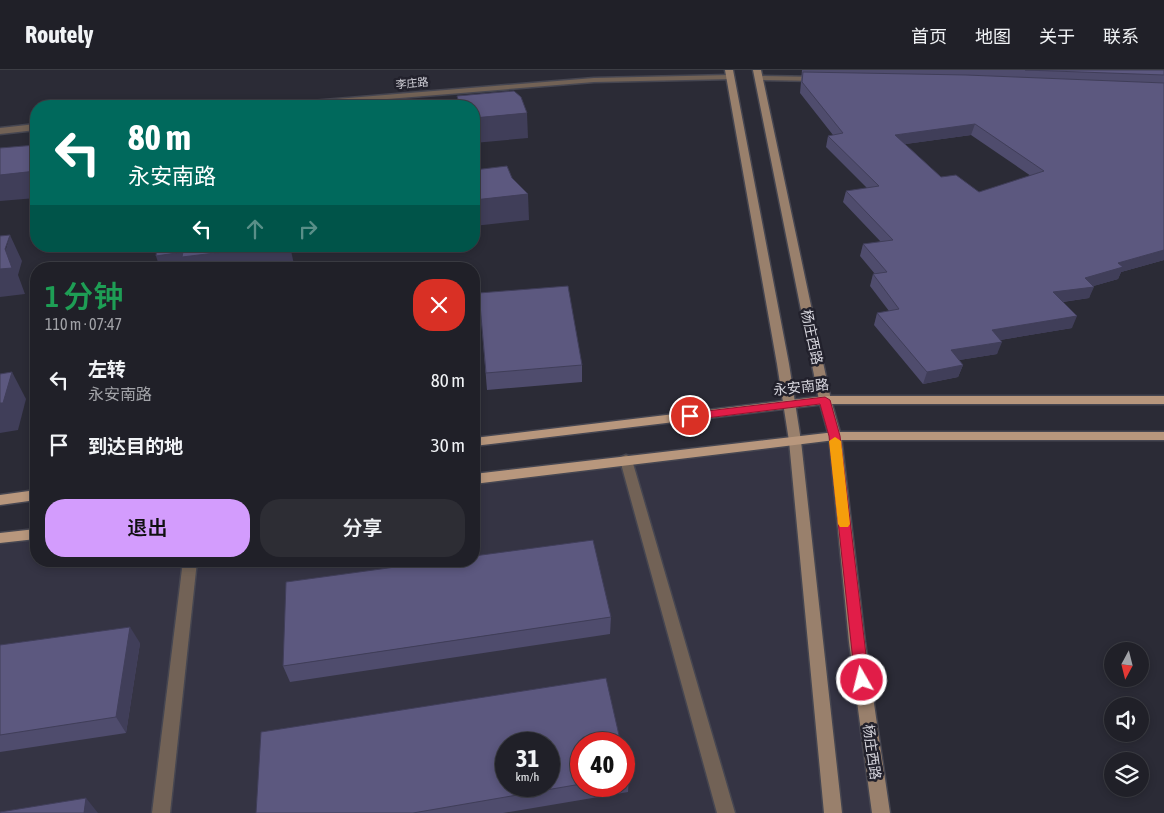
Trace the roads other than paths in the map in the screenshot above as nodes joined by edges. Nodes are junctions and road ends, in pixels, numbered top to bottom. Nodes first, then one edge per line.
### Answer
1 (729, 74) edge
2 (758, 74) edge
3 (827, 79) edge
4 (349, 100) edge
5 (30, 128) edge
6 (0, 131) edge
7 (825, 400) junction
8 (1164, 400) edge
9 (789, 405) junction
10 (834, 436) junction
11 (1164, 436) edge
12 (480, 441) edge
13 (795, 441) junction
14 (626, 460) junction
15 (480, 478) edge
16 (30, 496) edge
17 (0, 500) edge
18 (30, 535) edge
19 (0, 538) edge
20 (189, 567) edge
21 (161, 813) edge
22 (726, 813) edge
23 (832, 813) edge
24 (881, 813) edge

1 - 4 street, 李庄路
1 - 9 street
2 - 3 street
2 - 7 street, 杨庄西路
5 - 6 street
7 - 8 main road, 永安南路
7 - 9 main road, 永安南路
7 - 10 street, 杨庄西路
9 - 12 main road, 永安南路
9 - 13 street
10 - 11 main road
10 - 13 main road
10 - 24 street, 杨庄西路
13 - 14 main road
13 - 23 street
14 - 15 main road
14 - 22 street
16 - 17 main road
18 - 19 main road
20 - 21 street

